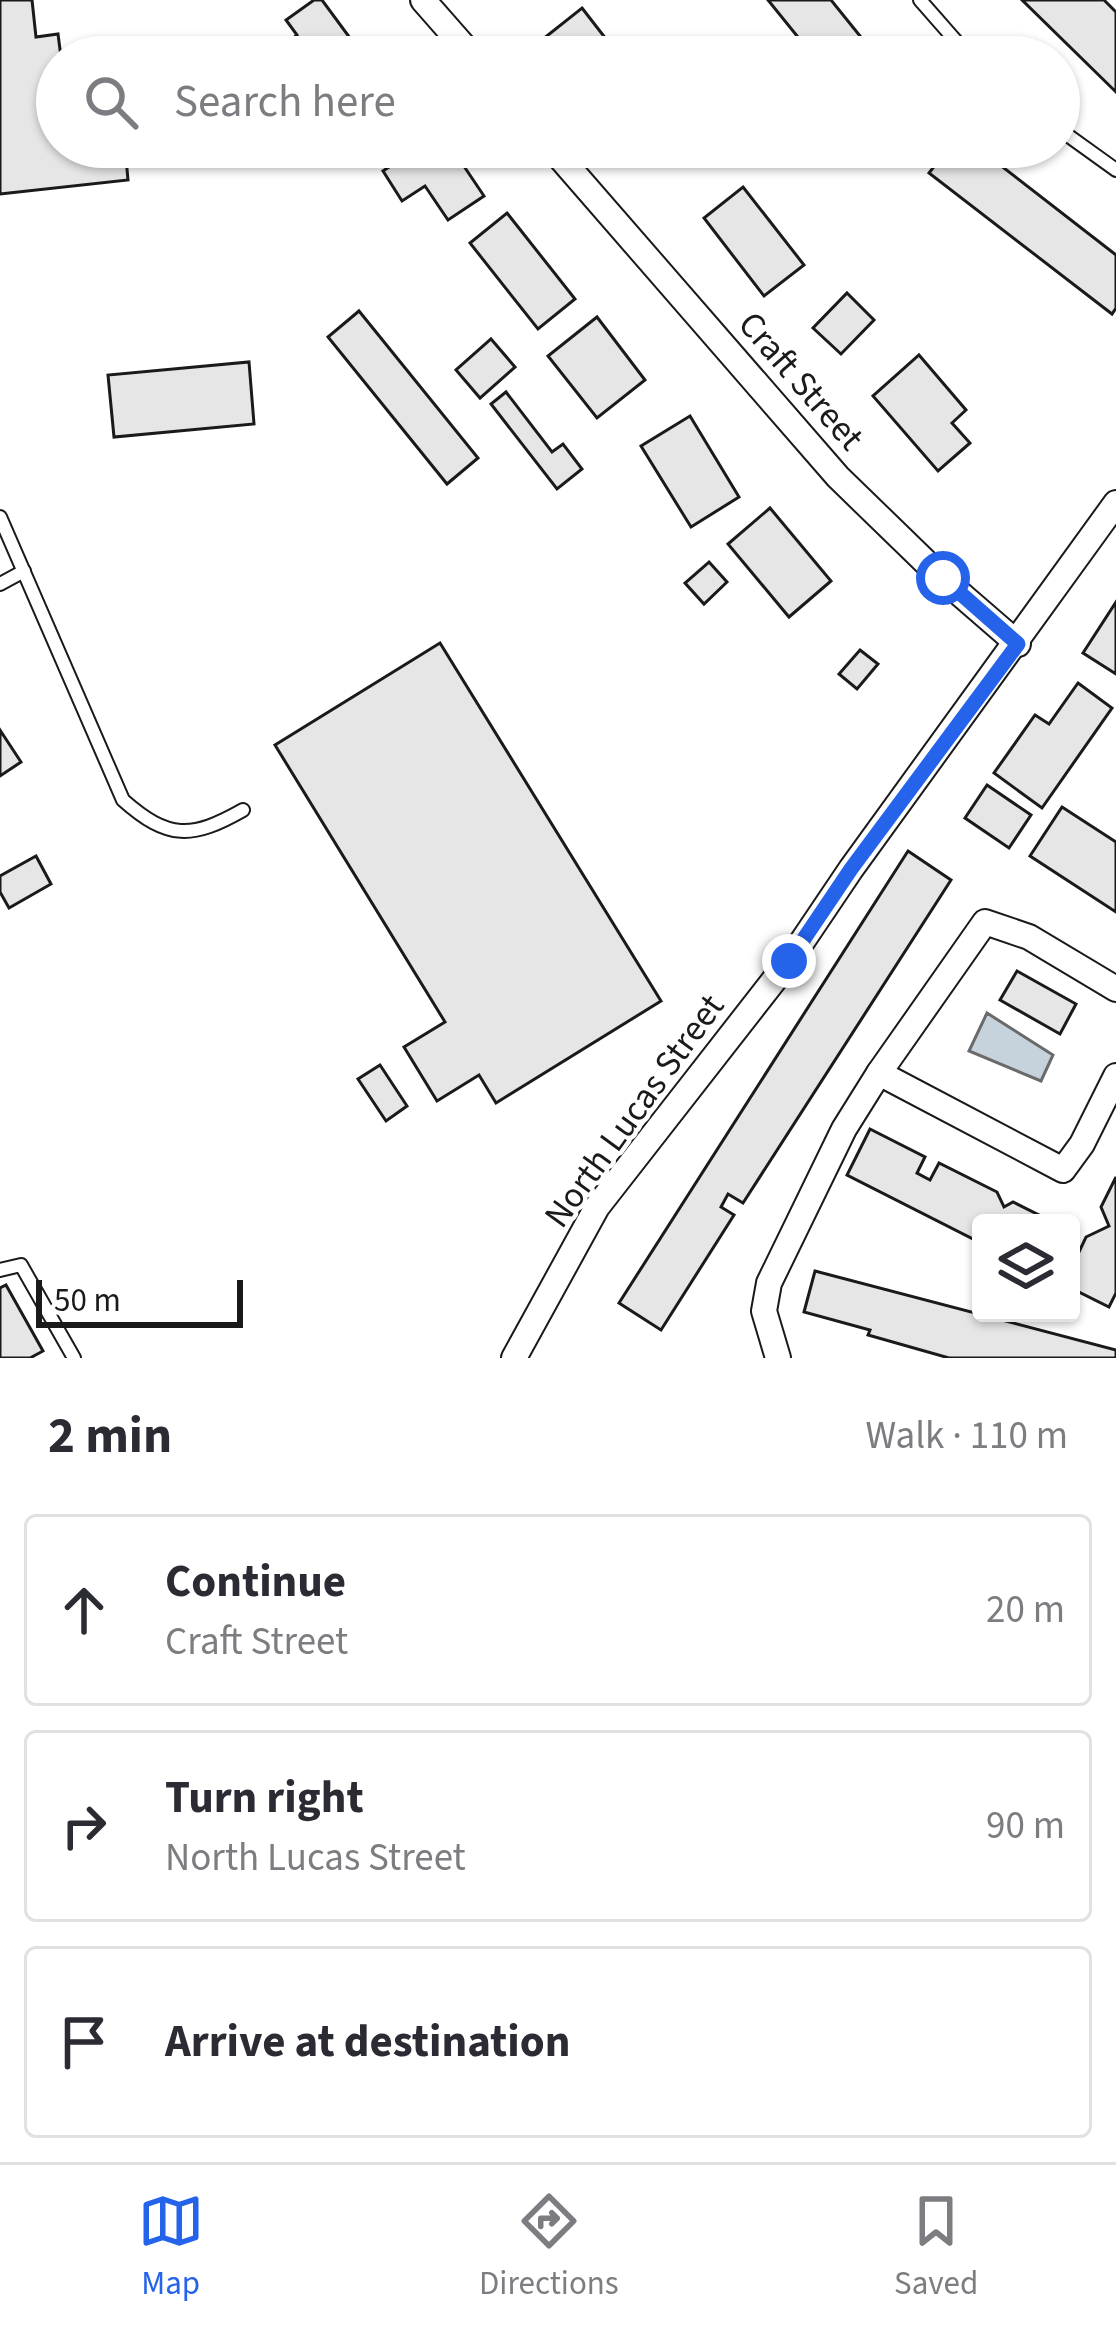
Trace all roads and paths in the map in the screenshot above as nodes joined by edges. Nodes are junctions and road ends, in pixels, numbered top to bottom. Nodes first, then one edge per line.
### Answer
1 (423, 0) edge
2 (920, 0) edge
3 (455, 36) edge
4 (952, 36) edge
5 (1080, 144) edge
6 (569, 168) edge
7 (1116, 170) edge
8 (0, 518) edge
9 (1112, 520) edge
10 (24, 571) junction
11 (0, 584) edge
12 (1018, 644) junction
13 (243, 810) dead end
14 (1116, 988) edge
15 (879, 1073) junction
16 (1116, 1076) edge
17 (0, 1270) edge
18 (74, 1358) edge
19 (514, 1358) edge
20 (778, 1358) edge

1 - 3 street
2 - 4 lane
5 - 7 lane
6 - 12 street, Craft Street
8 - 10 lane
9 - 12 street, North Lucas Street
10 - 11 lane
10 - 13 lane
12 - 19 street, North Lucas Street
14 - 15 street
15 - 16 street
15 - 20 street
17 - 18 lane

